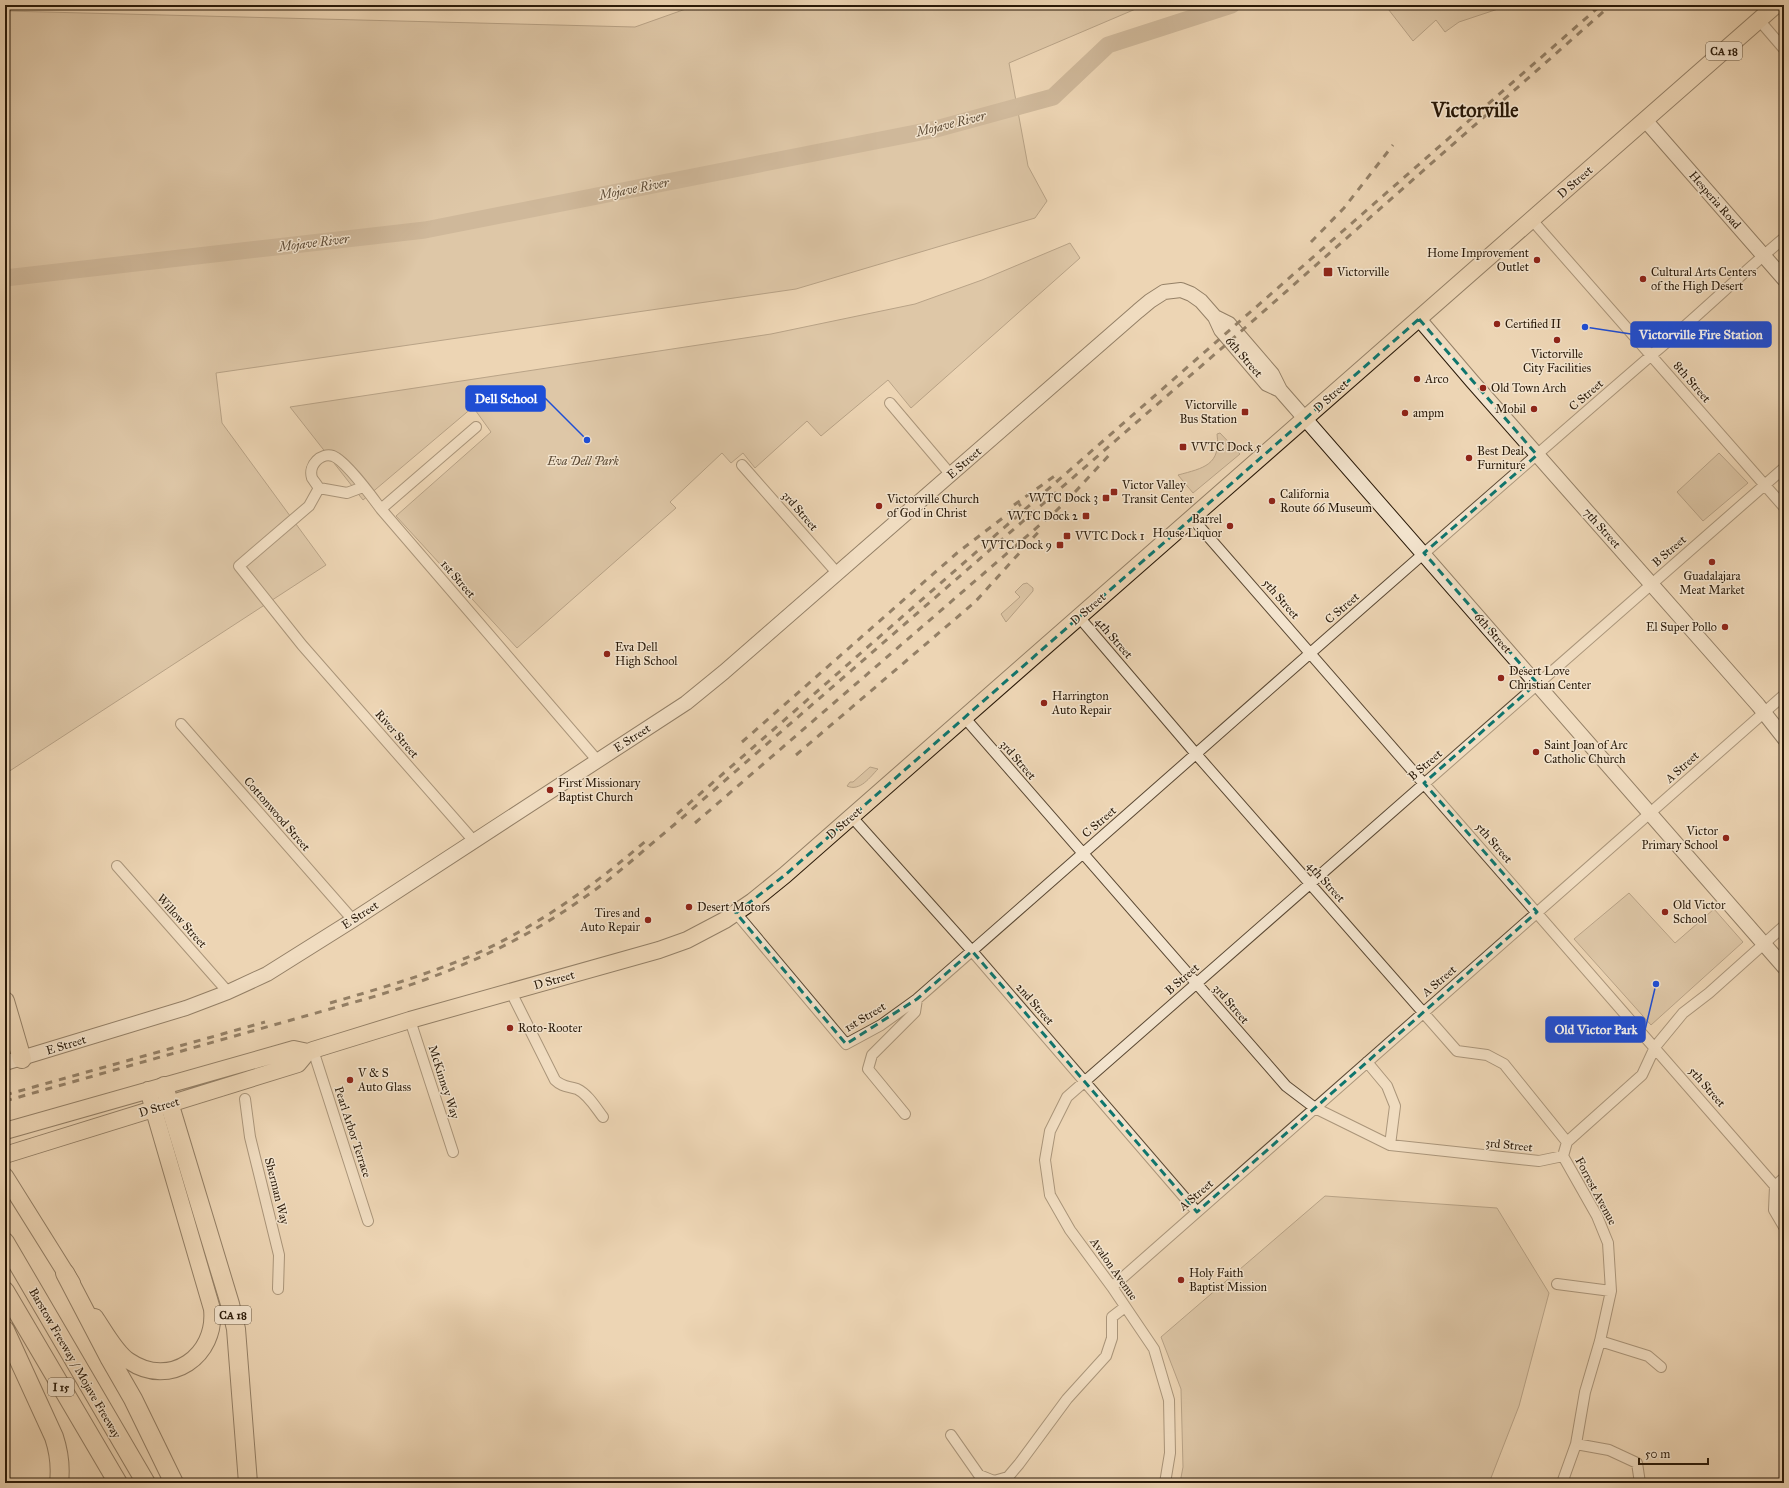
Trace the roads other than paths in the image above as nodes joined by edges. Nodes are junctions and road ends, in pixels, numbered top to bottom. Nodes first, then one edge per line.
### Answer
1 (1776, 5) edge
2 (1759, 20) junction
3 (1784, 49) edge
4 (1646, 121) junction
5 (1532, 220) junction
6 (1784, 238) edge
7 (1763, 255) junction
8 (1784, 279) edge
9 (1180, 290) joint
10 (1419, 319) junction
11 (1652, 356) junction
12 (890, 403) dead end
13 (1306, 419) junction
14 (476, 427) dead end
15 (1537, 455) junction
16 (742, 464) dead end
17 (1784, 468) edge
18 (951, 475) junction
19 (1765, 486) junction
20 (363, 487) junction
21 (319, 488) junction
22 (1784, 507) edge
23 (381, 509) junction
24 (1192, 518) junction
25 (1424, 553) junction
26 (838, 574) junction
27 (1652, 583) junction
28 (1079, 617) junction
29 (1311, 653) junction
30 (1538, 684) junction
31 (1784, 695) edge
32 (1765, 712) junction
33 (964, 717) junction
34 (181, 724) dead end
35 (1784, 738) edge
36 (1196, 754) junction
37 (597, 760) junction
38 (1424, 783) junction
39 (1650, 814) junction
40 (851, 816) junction
41 (473, 840) junction
42 (1083, 853) junction
43 (117, 866) dead end
44 (1310, 884) junction
45 (1537, 912) junction
46 (736, 913) junction
47 (352, 920) junction
48 (1784, 926) edge
49 (1763, 944) junction
50 (972, 951) junction
51 (1784, 967) edge
52 (1196, 984) junction
53 (228, 992) junction
54 (511, 992) junction
55 (917, 999) junction
56 (5, 1001) edge
57 (1424, 1012) junction
58 (410, 1020) junction
59 (1655, 1048) junction
60 (310, 1051) junction
61 (13, 1061) edge
62 (1367, 1062) junction
63 (1085, 1082) junction
64 (156, 1088) junction
65 (245, 1099) dead end
66 (162, 1106) junction
67 (1315, 1108) junction
68 (905, 1114) dead end
69 (603, 1117) dead end
70 (5, 1131) edge
71 (1567, 1142) junction
72 (1390, 1145) junction
73 (453, 1152) dead end
74 (5, 1155) edge
75 (1563, 1156) junction
76 (5, 1176) edge
77 (1784, 1178) edge
78 (1775, 1186) junction
79 (1197, 1212) junction
80 (368, 1221) dead end
81 (1784, 1227) edge
82 (5, 1242) edge
83 (65, 1273) junction
84 (1557, 1284) dead end
85 (1112, 1287) junction
86 (278, 1289) dead end
87 (5, 1291) edge
88 (1610, 1291) junction
89 (1124, 1307) junction
90 (5, 1330) edge
91 (1600, 1341) junction
92 (1661, 1366) dead end
93 (951, 1435) dead end
94 (1576, 1444) junction
95 (59, 1483) edge
96 (118, 1483) edge
97 (146, 1483) edge
98 (174, 1483) edge
99 (248, 1483) edge
100 (1165, 1483) edge
101 (1562, 1483) edge
102 (1640, 1483) edge

1 - 2 main road, D Street / CA 18
2 - 3 street
2 - 4 main road, D Street / CA 18
4 - 5 main road, D Street / CA 18
4 - 7 street, Hesperia Road
5 - 10 main road, D Street / CA 18
5 - 11 street, 8th Street
6 - 7 street, C Street
7 - 8 street, Hesperia Road
7 - 11 street, C Street
9 - 13 street, 6th Street
9 - 18 street, E Street
10 - 13 main road, D Street
10 - 15 street, 7th Street
11 - 15 street, C Street
11 - 19 street, 8th Street
12 - 18 street
13 - 24 main road, D Street
13 - 25 street, 6th Street
14 - 23 street
15 - 25 street, C Street
15 - 27 street, 7th Street
16 - 26 street, 3rd Street
17 - 19 street, B Street
18 - 26 street, E Street
19 - 22 street, 8th Street
19 - 27 street, B Street
20 - 21 street
20 - 21 street, 1st Street
20 - 23 street, 1st Street
21 - 41 street, River Street
23 - 37 street, 1st Street
24 - 28 main road, D Street
24 - 29 street, 5th Street
25 - 29 street, C Street
25 - 30 street, 6th Street
26 - 37 street, E Street
27 - 30 street, B Street
27 - 32 street, 7th Street
28 - 33 main road, D Street
28 - 36 street, 4th Street
29 - 36 street, C Street
29 - 38 street, 5th Street
30 - 38 street, B Street
30 - 39 street, 6th Street
31 - 32 street, A Street
32 - 35 street, 7th Street
32 - 39 street, A Street
33 - 40 main road, D Street
33 - 42 street, 3rd Street
34 - 47 street, Cottonwood Street
36 - 42 street, C Street
36 - 44 street, 4th Street
37 - 41 street, E Street
38 - 44 street, B Street
38 - 45 street, 5th Street
39 - 45 street, A Street
39 - 49 street, 6th Street
40 - 46 main road, D Street
40 - 50 street, 2nd Street
41 - 47 street, E Street
42 - 50 street, C Street
42 - 52 street, 3rd Street
43 - 53 street, Willow Street
44 - 52 street, B Street
44 - 57 street, 4th Street
45 - 57 street, A Street
45 - 59 street, 5th Street
46 - 54 main road, D Street
46 - 55 street, 1st Street
47 - 53 street, E Street
48 - 49 street
49 - 51 street, 6th Street
49 - 59 street
50 - 55 street, C Street
50 - 63 street, 2nd Street
52 - 63 street, B Street
52 - 67 street, 3rd Street
53 - 61 street, E Street
54 - 58 main road, D Street
54 - 69 street
55 - 68 street
56 - 61 highway
57 - 62 street, A Street
57 - 71 street, 4th Street
58 - 60 main road, D Street
58 - 73 street, McKinney Way
59 - 71 street
59 - 78 street, 5th Street
60 - 64 main road, D Street
60 - 66 main road, D Street
60 - 80 street, Pearl Arbor Terrace
62 - 67 street, A Street
62 - 72 street
63 - 79 street, 2nd Street
63 - 85 street, Avalon Avenue
64 - 66 highway
64 - 70 main road, D Street
65 - 86 street, Sherman Way
66 - 74 main road, D Street
66 - 83 main road
66 - 99 highway, CA 18
67 - 72 street, 3rd Street
67 - 79 street, A Street
71 - 75 street, Forrest Avenue
72 - 75 street, 3rd Street
75 - 88 street, Forrest Avenue
76 - 83 main road
77 - 78 street
78 - 81 street
79 - 85 street, A Street
82 - 97 highway, Barstow Freeway / Mojave Freeway / I 15
83 - 98 highway
84 - 88 street
85 - 89 street, Avalon Avenue
87 - 96 highway, Barstow Freeway / Mojave Freeway / I 15
88 - 91 street, Forrest Avenue
89 - 93 street
89 - 100 street, Avalon Avenue
90 - 95 highway
91 - 92 street
91 - 94 street, Forrest Avenue
94 - 101 street, Forrest Avenue
94 - 102 street

